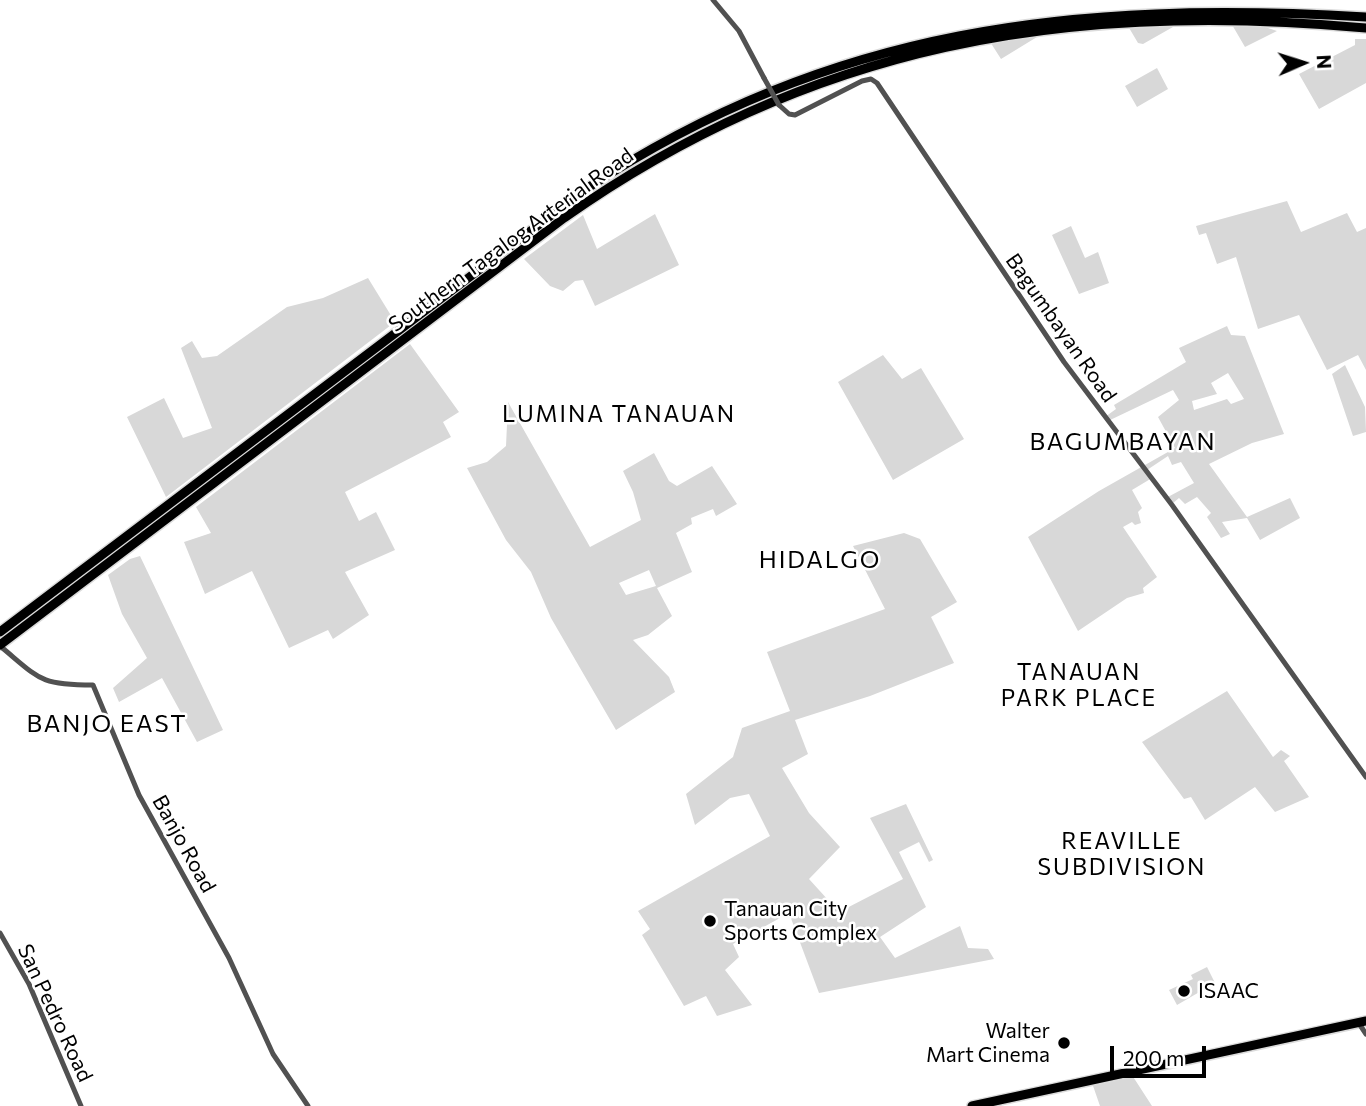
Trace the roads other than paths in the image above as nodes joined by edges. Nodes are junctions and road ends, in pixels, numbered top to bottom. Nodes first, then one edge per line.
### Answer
1 (713, 0) edge
2 (1214, 2) dead end
3 (1366, 17) edge
4 (1002, 18) dead end
5 (1366, 28) edge
6 (0, 632) edge
7 (3, 648) edge
8 (1366, 777) edge
9 (0, 933) edge
10 (1363, 1020) edge
11 (1366, 1034) edge
12 (81, 1106) edge
13 (308, 1106) edge
14 (972, 1106) edge

1 - 8 street, Bagumbayan Road, bridge
2 - 3 highway
4 - 6 highway, Southern Tagalog Arterial Road
5 - 7 highway, Southern Tagalog Arterial Road
7 - 13 street, Banjo Road
9 - 12 street, San Pedro Road
10 - 11 street
10 - 14 highway

